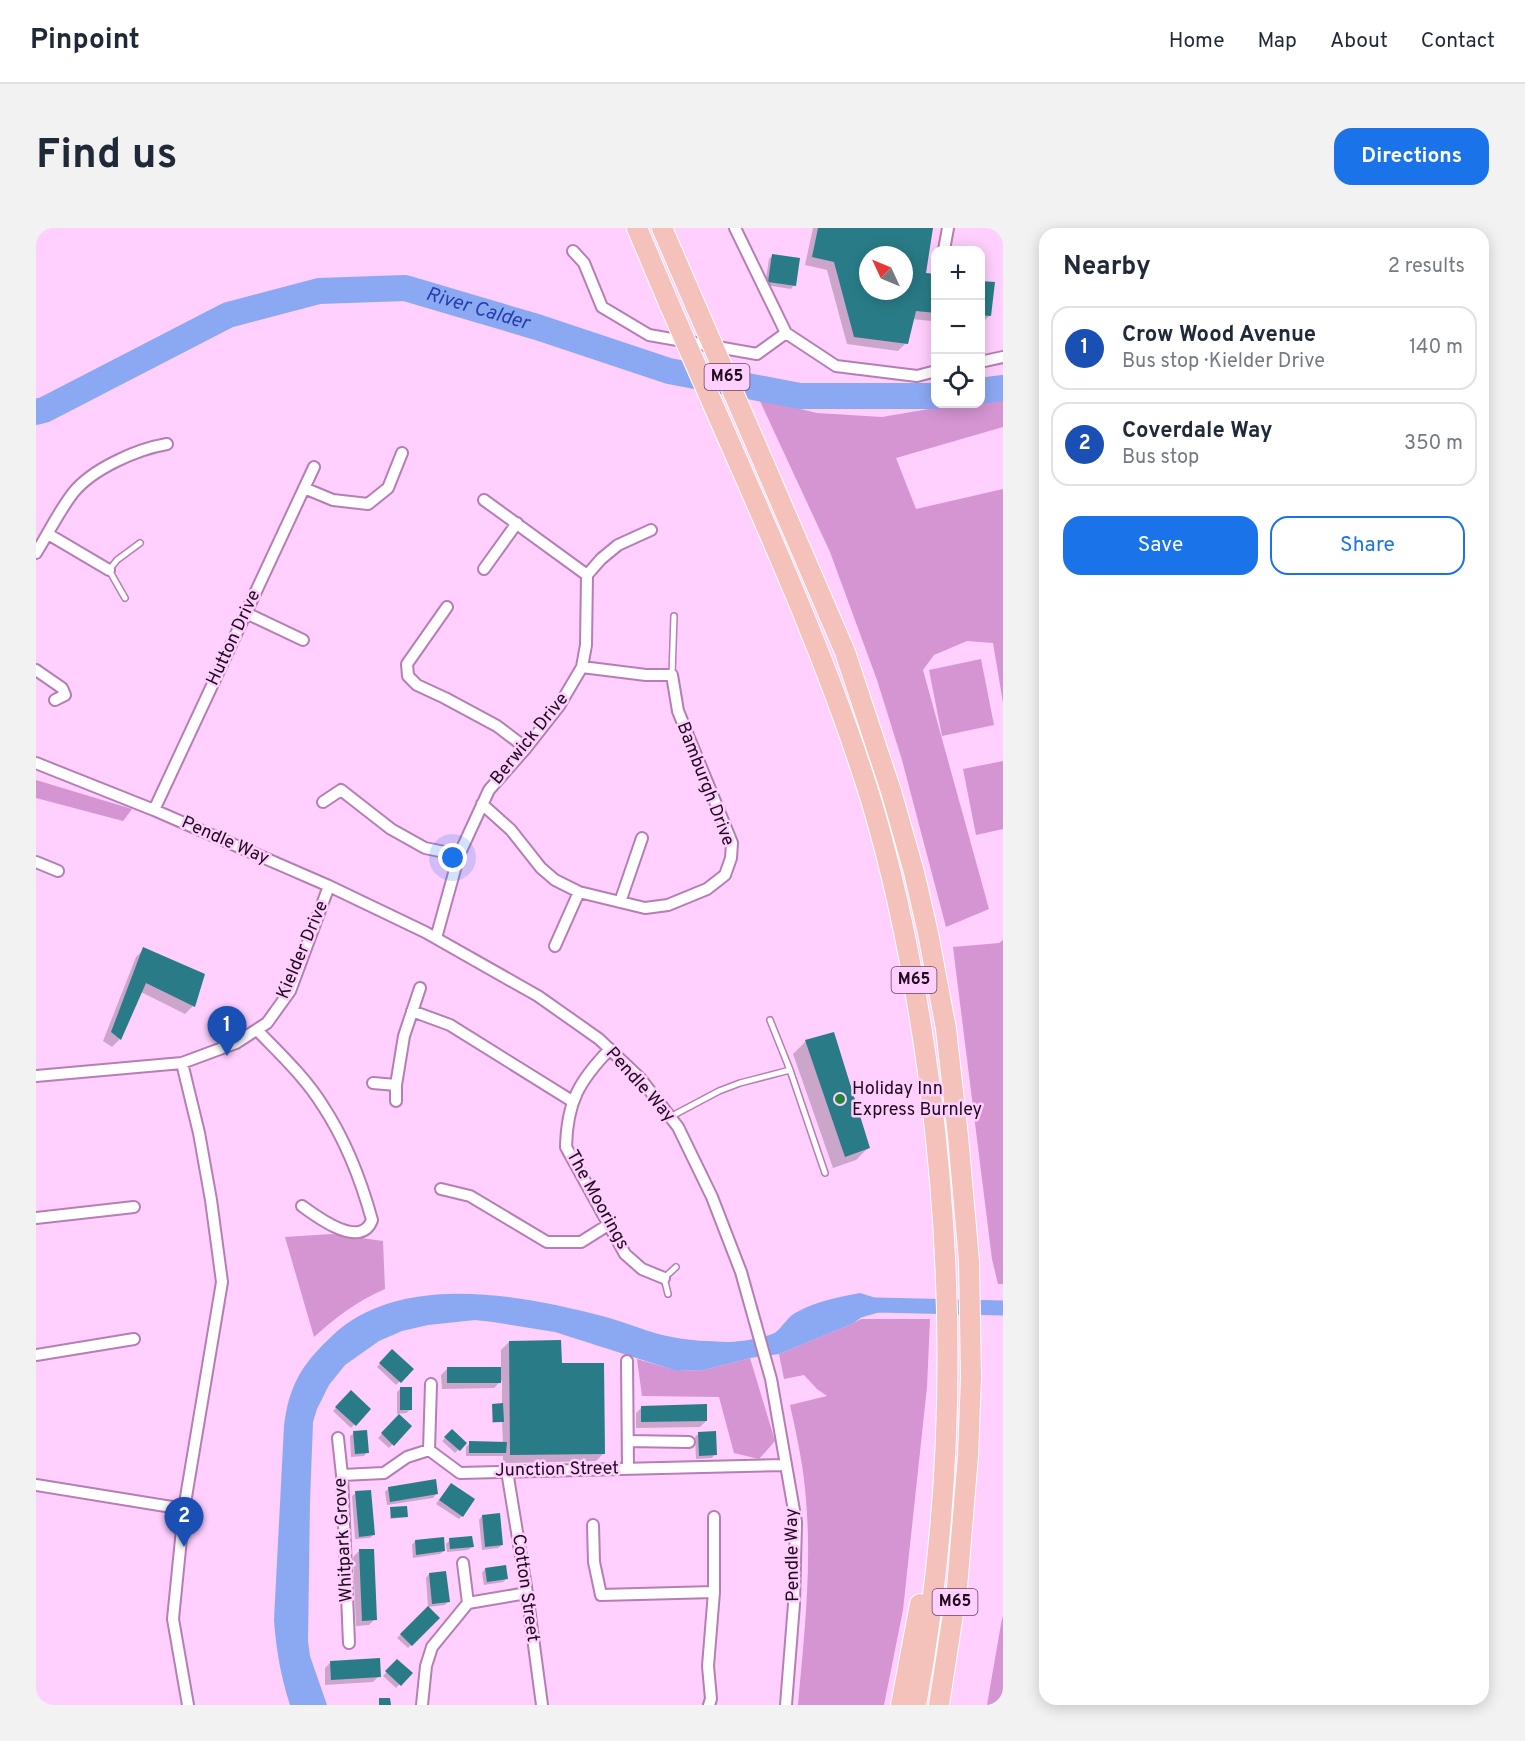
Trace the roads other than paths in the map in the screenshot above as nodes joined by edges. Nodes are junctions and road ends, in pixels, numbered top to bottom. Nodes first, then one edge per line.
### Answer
1 (637, 228) edge
2 (662, 228) edge
3 (735, 228) edge
4 (948, 228) edge
5 (946, 246) edge
6 (573, 250) dead end
7 (786, 333) junction
8 (1003, 357) edge
9 (985, 361) edge
10 (931, 372) edge
11 (167, 444) dead end
12 (402, 453) dead end
13 (314, 467) dead end
14 (304, 488) junction
15 (484, 500) dead end
16 (517, 523) junction
17 (651, 530) dead end
18 (48, 534) junction
19 (140, 543) dead end
20 (36, 553) edge
21 (484, 569) dead end
22 (109, 570) junction
23 (587, 575) junction
24 (125, 598) dead end
25 (447, 607) dead end
26 (246, 614) junction
27 (674, 616) dead end
28 (303, 640) dead end
29 (582, 667) junction
30 (36, 670) edge
31 (672, 675) junction
32 (56, 700) dead end
33 (526, 748) junction
34 (36, 763) edge
35 (323, 802) dead end
36 (482, 804) junction
37 (154, 810) junction
38 (642, 838) dead end
39 (459, 855) junction
40 (36, 862) edge
41 (58, 870) dead end
42 (329, 886) junction
43 (579, 892) junction
44 (620, 902) junction
45 (436, 938) junction
46 (555, 946) dead end
47 (420, 988) dead end
48 (412, 1011) junction
49 (770, 1020) dead end
50 (257, 1030) junction
51 (610, 1049) junction
52 (182, 1063) junction
53 (790, 1070) junction
54 (36, 1076) edge
55 (374, 1083) dead end
56 (396, 1085) junction
57 (396, 1101) dead end
58 (572, 1101) junction
59 (670, 1117) junction
60 (825, 1173) dead end
61 (441, 1189) dead end
62 (302, 1206) dead end
63 (134, 1207) dead end
64 (36, 1218) edge
65 (608, 1225) junction
66 (676, 1267) dead end
67 (664, 1278) junction
68 (668, 1294) dead end
69 (134, 1339) dead end
70 (36, 1355) edge
71 (627, 1361) dead end
72 (431, 1384) dead end
73 (338, 1438) dead end
74 (628, 1441) junction
75 (689, 1442) dead end
76 (429, 1450) junction
77 (785, 1465) junction
78 (628, 1469) junction
79 (507, 1471) junction
80 (342, 1475) junction
81 (36, 1485) edge
82 (965, 1498) junction
83 (184, 1509) junction
84 (714, 1517) dead end
85 (593, 1525) dead end
86 (937, 1549) junction
87 (463, 1563) dead end
88 (714, 1592) junction
89 (526, 1593) junction
90 (468, 1603) junction
91 (349, 1643) dead end
92 (188, 1705) edge
93 (422, 1705) edge
94 (542, 1705) edge
95 (709, 1705) edge
96 (786, 1705) edge
97 (901, 1705) edge
98 (916, 1705) edge
99 (939, 1705) edge
100 (951, 1705) edge

1 - 86 highway, M65, bridge
2 - 82 highway, M65, bridge
3 - 7 street
4 - 5 street
6 - 7 street
7 - 10 street
8 - 9 street
11 - 18 street
12 - 14 street
13 - 14 street, Hutton Drive
14 - 26 street, Hutton Drive
15 - 16 street
16 - 21 street
16 - 23 street
17 - 23 street
18 - 20 street
18 - 22 street
19 - 22 lane
22 - 24 lane
23 - 29 street, Berwick Drive
25 - 33 street
26 - 28 street
26 - 37 street, Hutton Drive
27 - 31 lane
29 - 31 street
29 - 33 street, Berwick Drive
30 - 32 street
31 - 44 street, Bamburgh Drive
33 - 36 street, Berwick Drive
34 - 37 street, Pendle Way
35 - 39 street
36 - 39 street, Berwick Drive
36 - 43 street, Bamburgh Drive
37 - 42 street, Pendle Way
38 - 44 street
39 - 45 street, Berwick Drive
40 - 41 street
42 - 45 street, Pendle Way
42 - 50 street, Kielder Drive
43 - 44 street, Bamburgh Drive
43 - 46 street
45 - 51 street, Pendle Way
47 - 48 street
48 - 56 street
48 - 58 street
49 - 53 lane
50 - 52 street, Kielder Drive
50 - 62 street
51 - 58 street, The Moorings
51 - 59 street, Pendle Way
52 - 54 street, Kielder Drive
52 - 83 street
53 - 59 lane
53 - 60 lane
55 - 56 street
56 - 57 street
58 - 65 street, The Moorings
59 - 77 street, Pendle Way
61 - 65 street
63 - 64 street
65 - 67 street, The Moorings
66 - 67 lane
67 - 68 lane
69 - 70 street
71 - 74 street
72 - 76 street
73 - 80 street, Whitpark Grove
74 - 75 street
74 - 78 street
76 - 79 street, Junction Street
76 - 80 street
77 - 78 street, Junction Street
77 - 96 street, Pendle Way
78 - 79 street, Junction Street
79 - 89 street, Cotton Street
80 - 91 street, Whitpark Grove
81 - 83 street
82 - 99 highway, M65
82 - 100 highway
83 - 92 street
84 - 88 street
85 - 88 street
86 - 97 highway
86 - 98 highway, M65
87 - 90 street
88 - 95 street
89 - 90 street
89 - 94 street, Cotton Street
90 - 93 street

